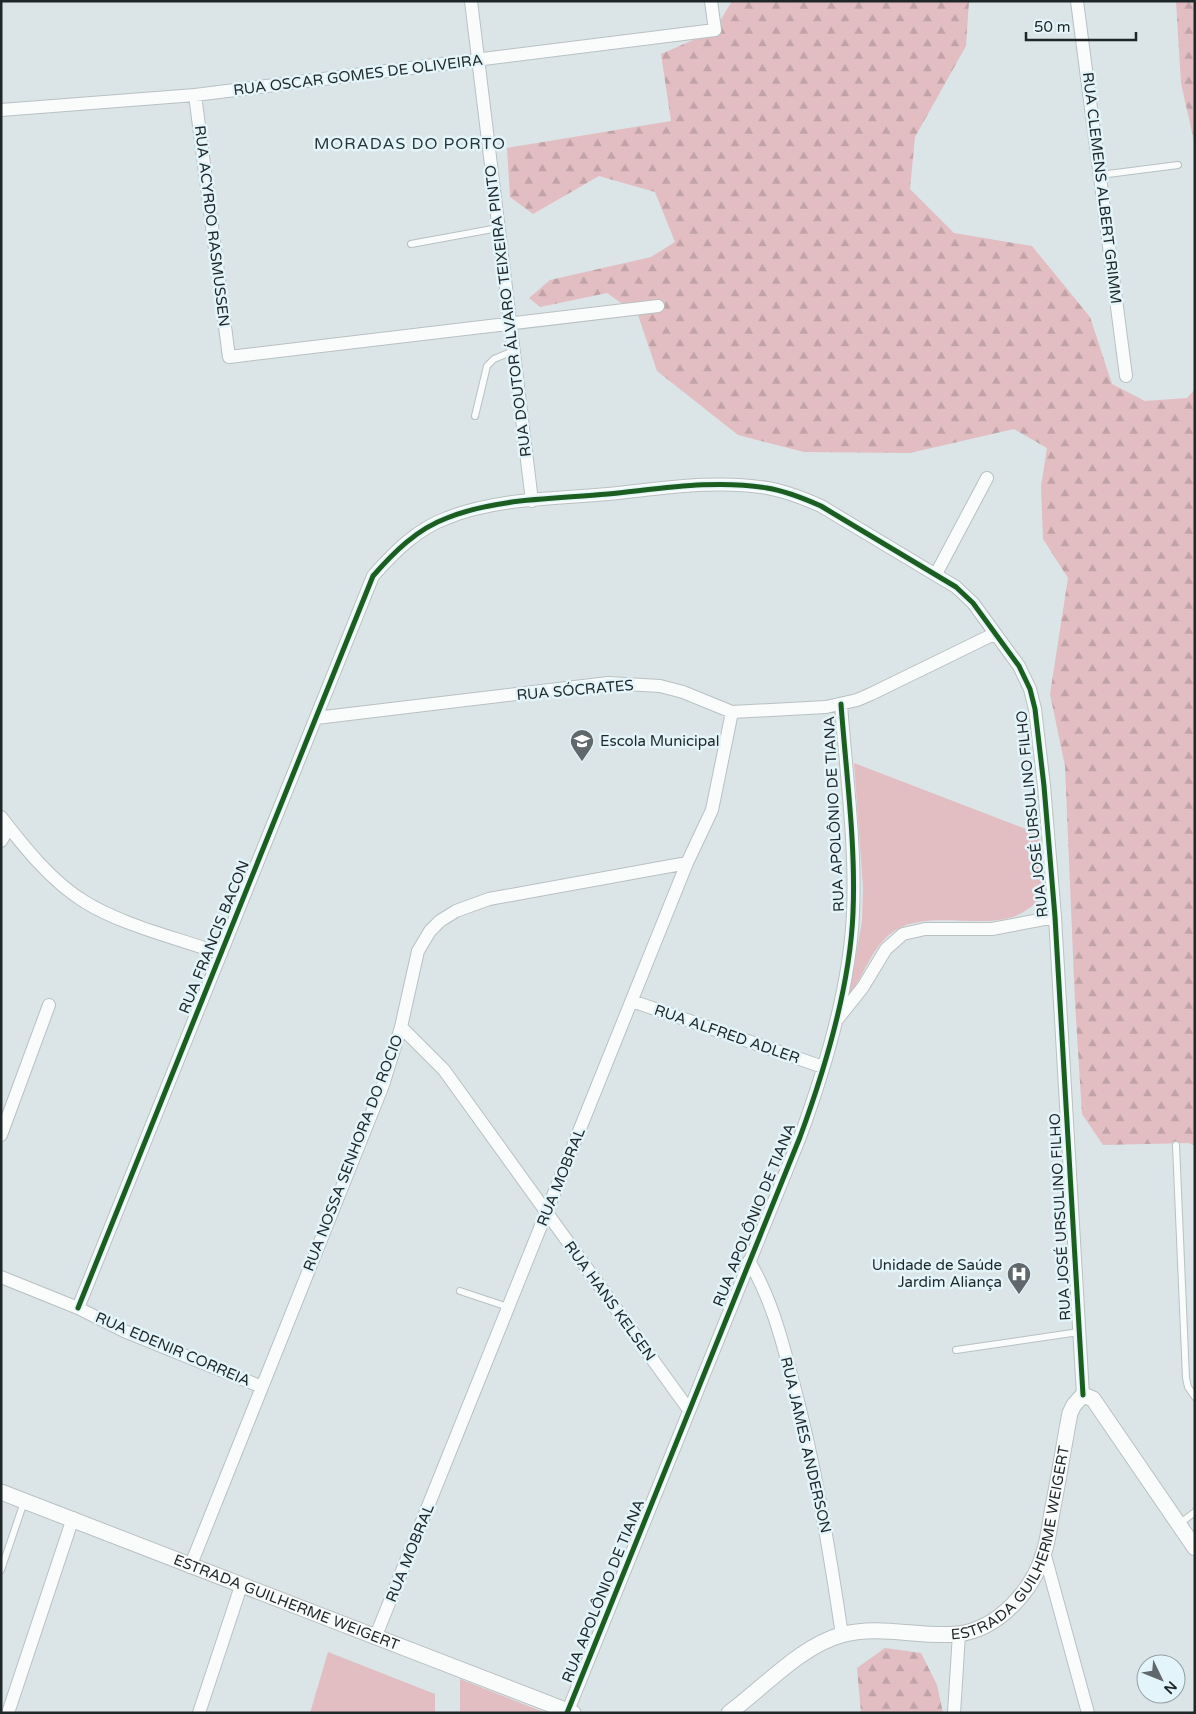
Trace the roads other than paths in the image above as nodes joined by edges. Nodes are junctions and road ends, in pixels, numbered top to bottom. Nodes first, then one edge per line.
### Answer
1 (471, 1) edge
2 (711, 1) edge
3 (1078, 1) edge
4 (478, 60) junction
5 (195, 95) junction
6 (1, 110) edge
7 (1178, 166) dead end
8 (1100, 175) junction
9 (498, 228) junction
10 (410, 244) dead end
11 (658, 306) dead end
12 (510, 324) junction
13 (513, 350) junction
14 (1126, 376) dead end
15 (475, 416) dead end
16 (987, 478) dead end
17 (532, 501) junction
18 (936, 574) junction
19 (373, 576) joint
20 (994, 634) junction
21 (841, 704) junction
22 (732, 712) junction
23 (316, 718) junction
24 (5, 822) edge
25 (1, 840) edge
26 (687, 863) junction
27 (1055, 917) junction
28 (221, 954) junction
29 (632, 1000) junction
30 (49, 1005) dead end
31 (834, 1023) junction
32 (401, 1027) junction
33 (823, 1067) junction
34 (1, 1135) edge
35 (1176, 1146) dead end
36 (547, 1212) junction
37 (750, 1261) junction
38 (1, 1277) edge
39 (460, 1291) dead end
40 (508, 1307) junction
41 (78, 1308) junction
42 (1079, 1332) junction
43 (956, 1350) dead end
44 (262, 1387) junction
45 (1083, 1395) junction
46 (1195, 1397) edge
47 (689, 1410) junction
48 (1, 1492) edge
49 (24, 1500) junction
50 (1195, 1512) edge
51 (73, 1518) junction
52 (1178, 1525) junction
53 (1195, 1548) edge
54 (1044, 1552) junction
55 (190, 1567) junction
56 (1, 1570) edge
57 (241, 1586) junction
58 (959, 1634) junction
59 (842, 1635) junction
60 (375, 1638) junction
61 (569, 1712) edge
62 (8, 1713) edge
63 (199, 1713) edge
64 (729, 1713) edge
65 (954, 1713) edge
66 (1088, 1713) edge

1 - 4 street, RUA DOUTOR ÁLVARO TEIXEIRA PINTO
2 - 4 street, RUA OSCAR GOMES DE OLIVEIRA
3 - 8 street, RUA CLEMENS ALBERT GRIMM
4 - 5 street, RUA OSCAR GOMES DE OLIVEIRA
4 - 9 street, RUA DOUTOR ÁLVARO TEIXEIRA PINTO
5 - 6 street, RUA OSCAR GOMES DE OLIVEIRA
5 - 12 street, RUA ACYRDO RASMUSSEN
7 - 8 lane
8 - 14 street, RUA CLEMENS ALBERT GRIMM
9 - 10 lane
9 - 12 street, RUA DOUTOR ÁLVARO TEIXEIRA PINTO
11 - 12 street
12 - 13 street, RUA DOUTOR ÁLVARO TEIXEIRA PINTO
13 - 15 lane
13 - 17 street, RUA DOUTOR ÁLVARO TEIXEIRA PINTO
16 - 18 street
17 - 18 street, RUA JOSÉ URSULINO FILHO
17 - 19 street, RUA JOSÉ URSULINO FILHO
18 - 20 street, RUA JOSÉ URSULINO FILHO
19 - 23 street, RUA FRANCIS BACON
20 - 21 street, RUA SÓCRATES
20 - 27 street, RUA JOSÉ URSULINO FILHO
21 - 22 street, RUA SÓCRATES
21 - 31 street, RUA APOLÔNIO DE TIANA
22 - 23 street, RUA SÓCRATES
22 - 26 street, RUA MOBRAL
23 - 28 street, RUA FRANCIS BACON
24 - 25 street
24 - 28 street
26 - 29 street, RUA MOBRAL
26 - 32 street, RUA NOSSA SENHORA DO ROCIO
27 - 31 street
27 - 42 street, RUA JOSÉ URSULINO FILHO
28 - 41 street, RUA FRANCIS BACON
29 - 33 street, RUA ALFRED ADLER
29 - 36 street, RUA MOBRAL
30 - 34 street
31 - 33 street, RUA APOLÔNIO DE TIANA
32 - 36 street, RUA HANS KELSEN
32 - 44 street, RUA NOSSA SENHORA DO ROCIO
33 - 37 street, RUA APOLÔNIO DE TIANA
35 - 46 lane
36 - 40 street, RUA MOBRAL
36 - 47 street, RUA HANS KELSEN
37 - 47 street, RUA APOLÔNIO DE TIANA
37 - 59 street, RUA JAMES ANDERSON
38 - 41 street, RUA EDENIR CORREIA
39 - 40 lane
40 - 60 street, RUA MOBRAL
41 - 44 street, RUA EDENIR CORREIA
42 - 43 lane
42 - 45 street, RUA JOSÉ URSULINO FILHO
44 - 55 street, RUA NOSSA SENHORA DO ROCIO
45 - 52 street
45 - 54 street, ESTRADA GUILHERME WEIGERT
47 - 61 street, RUA APOLÔNIO DE TIANA
48 - 49 street, ESTRADA GUILHERME WEIGERT
49 - 51 street, ESTRADA GUILHERME WEIGERT
49 - 56 lane
50 - 52 lane
51 - 55 street, ESTRADA GUILHERME WEIGERT
51 - 62 street
52 - 53 street
54 - 58 street, ESTRADA GUILHERME WEIGERT
54 - 66 street
55 - 57 street, ESTRADA GUILHERME WEIGERT
57 - 60 street, ESTRADA GUILHERME WEIGERT
57 - 63 street
58 - 59 street, ESTRADA GUILHERME WEIGERT
58 - 65 street
59 - 64 street, ESTRADA GUILHERME WEIGERT
60 - 61 street, ESTRADA GUILHERME WEIGERT

